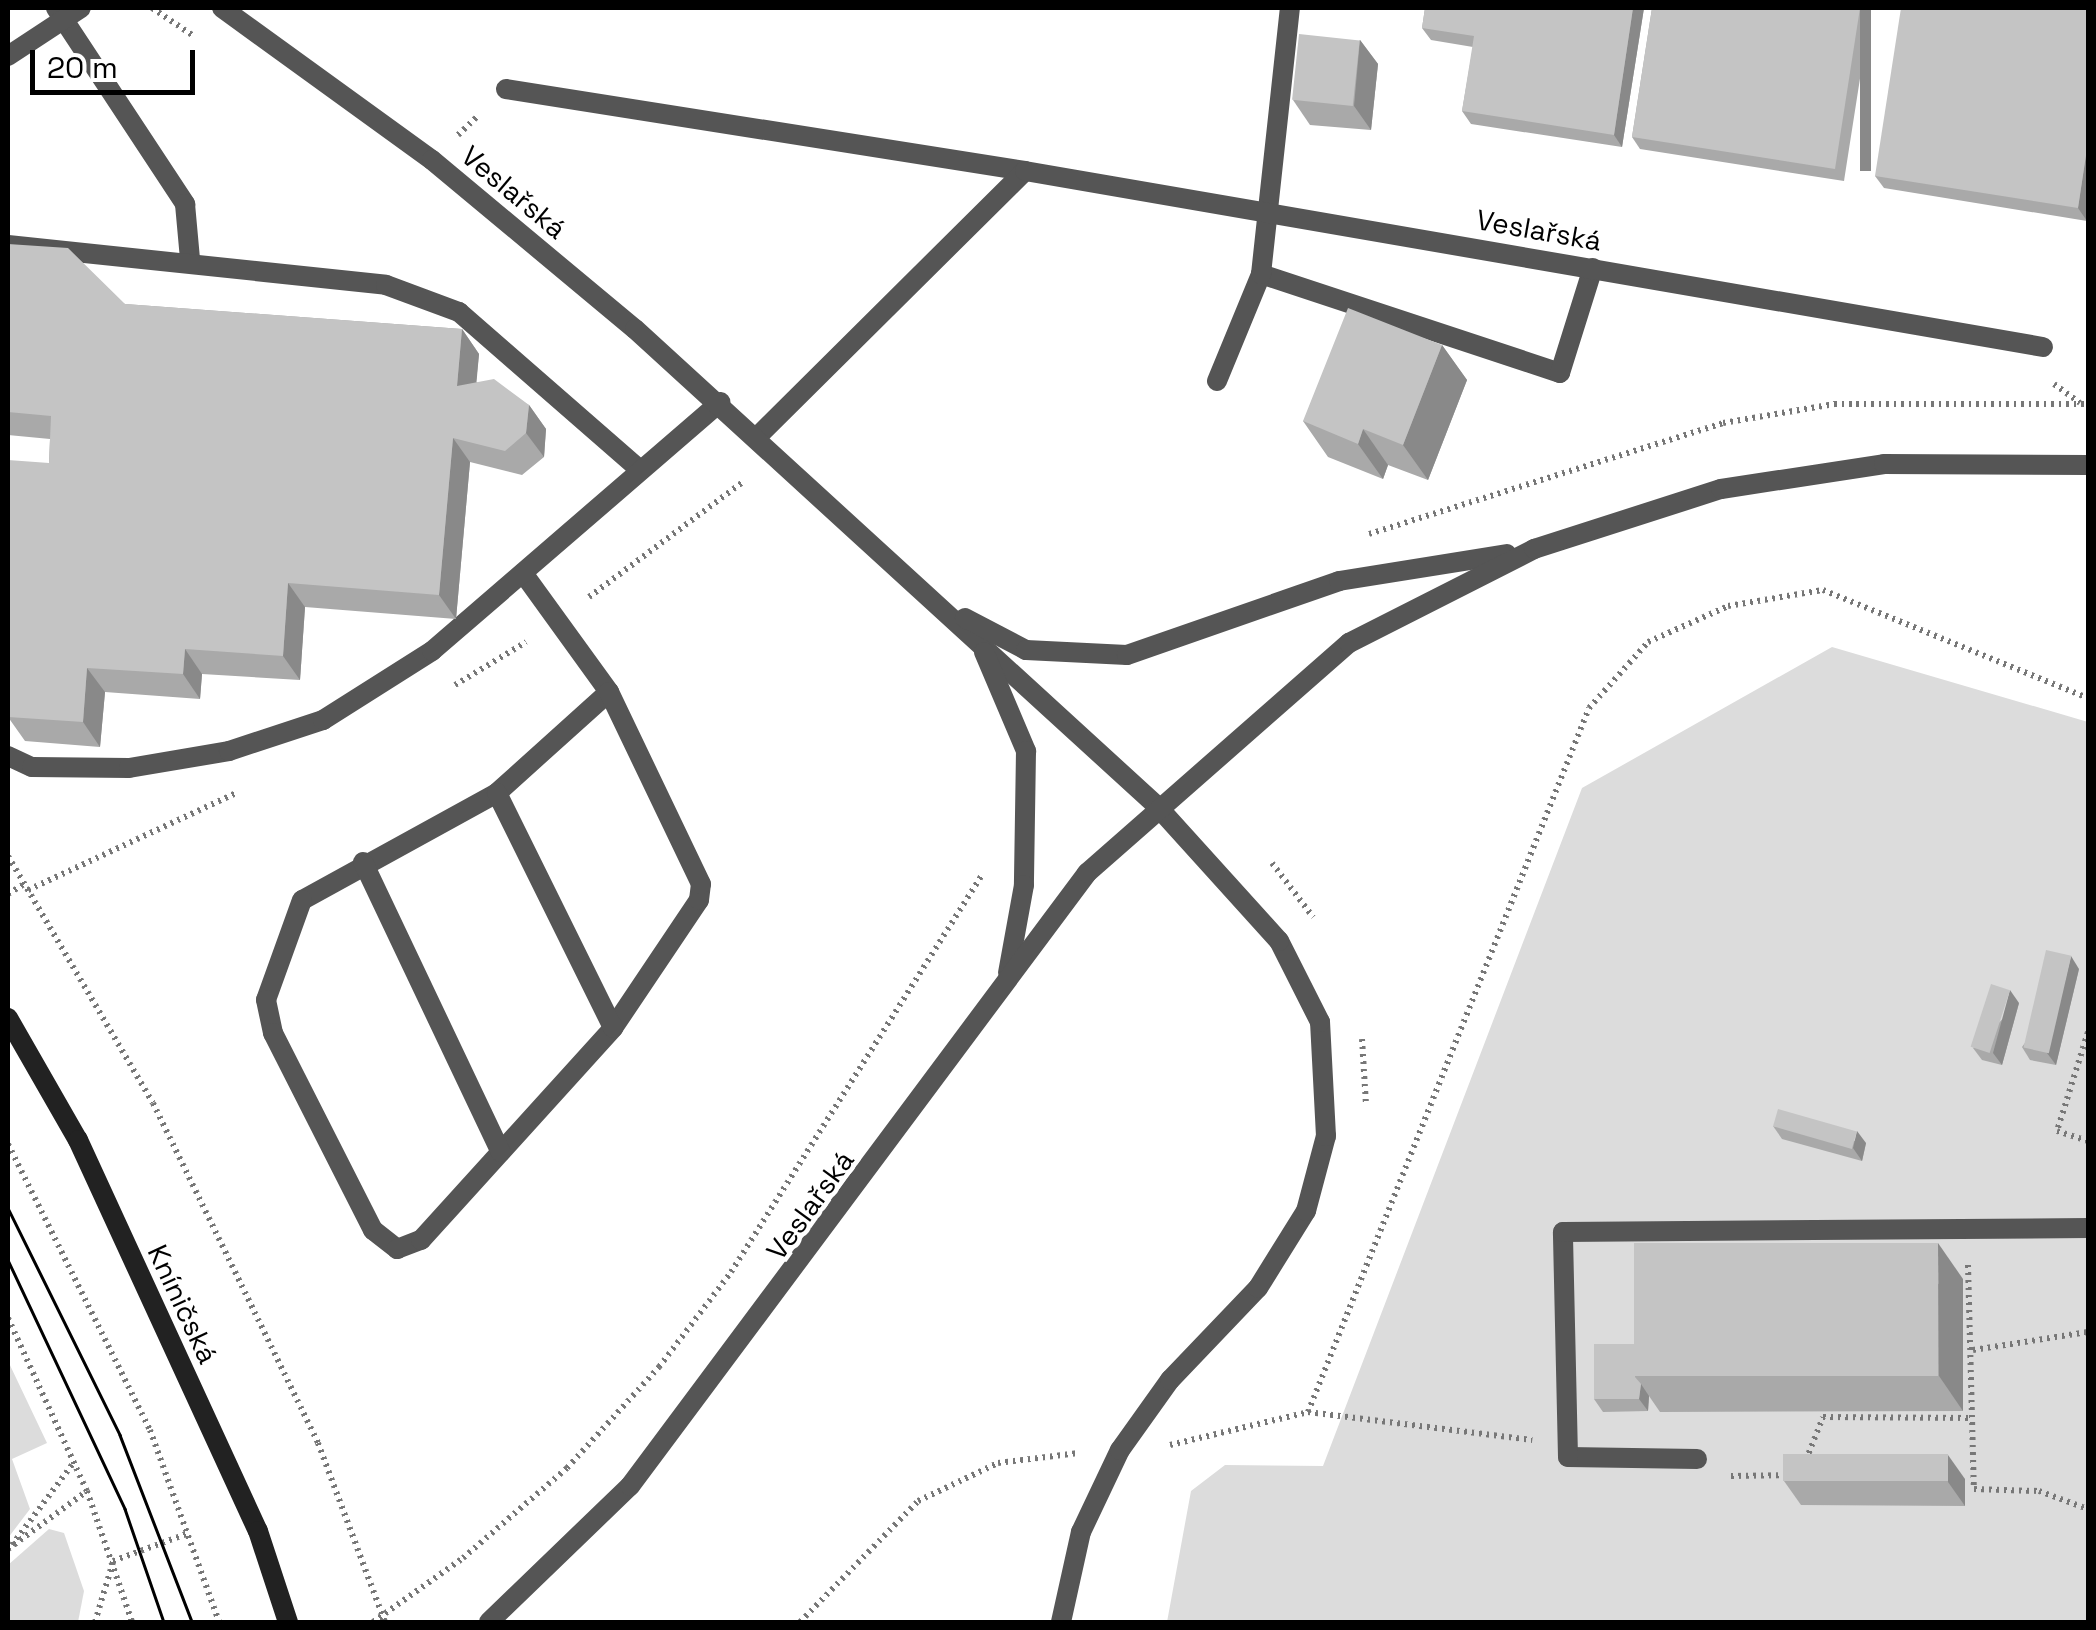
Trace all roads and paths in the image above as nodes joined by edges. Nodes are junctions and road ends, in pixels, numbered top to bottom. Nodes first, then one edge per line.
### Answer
1 (222, 8) edge
2 (1290, 8) edge
3 (68, 10) edge
4 (8, 56) edge
5 (506, 89) joint
6 (432, 160) junction
7 (1025, 171) junction
8 (1264, 208) junction
9 (8, 245) edge
10 (190, 259) junction
11 (1593, 268) junction
12 (1261, 274) junction
13 (2043, 347) dead end
14 (1217, 381) dead end
15 (720, 402) junction
16 (758, 436) junction
17 (2088, 464) edge
18 (640, 470) junction
19 (744, 481) dead end
20 (1534, 549) junction
21 (523, 573) junction
22 (928, 595) junction
23 (557, 620) junction
24 (982, 646) junction
25 (492, 667) dead end
26 (609, 692) junction
27 (2088, 698) edge
28 (8, 756) edge
29 (497, 793) junction
30 (1158, 806) junction
31 (8, 856) edge
32 (363, 862) junction
33 (24, 884) junction
34 (8, 894) edge
35 (1007, 981) junction
36 (8, 1018) edge
37 (614, 1028) junction
38 (2088, 1032) edge
39 (2088, 1141) edge
40 (8, 1144) edge
41 (500, 1152) junction
42 (1966, 1224) junction
43 (2088, 1228) edge
44 (8, 1318) edge
45 (2088, 1332) edge
46 (1972, 1350) junction
47 (1308, 1412) junction
48 (1973, 1418) junction
49 (1568, 1444) junction
50 (1120, 1450) junction
51 (1697, 1458) joint
52 (74, 1461) junction
53 (1954, 1475) dead end
54 (1974, 1475) junction
55 (87, 1491) junction
56 (2088, 1509) edge
57 (189, 1533) junction
58 (10, 1547) edge
59 (463, 1558) dead end
60 (114, 1561) junction
61 (95, 1622) edge
62 (132, 1622) edge
63 (219, 1622) edge
64 (288, 1622) edge
65 (373, 1622) edge
66 (385, 1622) edge
67 (489, 1622) edge
68 (800, 1622) edge
69 (1061, 1622) edge

1 - 6 street, Veslařská
2 - 8 street
3 - 4 street
3 - 10 street
5 - 6 path
5 - 7 street, Veslařská
6 - 15 street, Veslařská
7 - 8 street, Veslařská
7 - 16 street
8 - 11 street, Veslařská
8 - 12 street
9 - 10 street
10 - 18 street
11 - 12 street
11 - 13 street, Veslařská
12 - 14 street
15 - 16 street, Veslařská
15 - 18 street
16 - 22 street, Veslařská
17 - 20 street, Veslařská
18 - 21 street
19 - 23 path
20 - 22 street
20 - 30 street, Veslařská
21 - 23 street
21 - 28 street
22 - 24 street, Veslařská
23 - 25 path
23 - 26 street
24 - 30 street, Veslařská
24 - 35 street
26 - 29 street
26 - 37 street
27 - 47 path
29 - 32 street
29 - 37 street
30 - 35 street, Veslařská
30 - 50 street
31 - 33 path
32 - 41 street
32 - 41 street
33 - 34 path
33 - 66 path
35 - 67 street, Veslařská
36 - 64 main road, Kníničská
37 - 41 street
38 - 39 path
40 - 57 path
42 - 43 street
42 - 46 path
42 - 49 street
44 - 52 path
45 - 46 path
46 - 48 path
47 - 49 path
47 - 50 path
48 - 51 path
48 - 54 path
49 - 51 street
50 - 68 path
50 - 69 street
52 - 55 path
52 - 58 path
53 - 54 path
54 - 56 path
55 - 58 path
55 - 60 path
57 - 60 path
57 - 63 path
59 - 65 path, bridge
60 - 61 path
60 - 62 path

